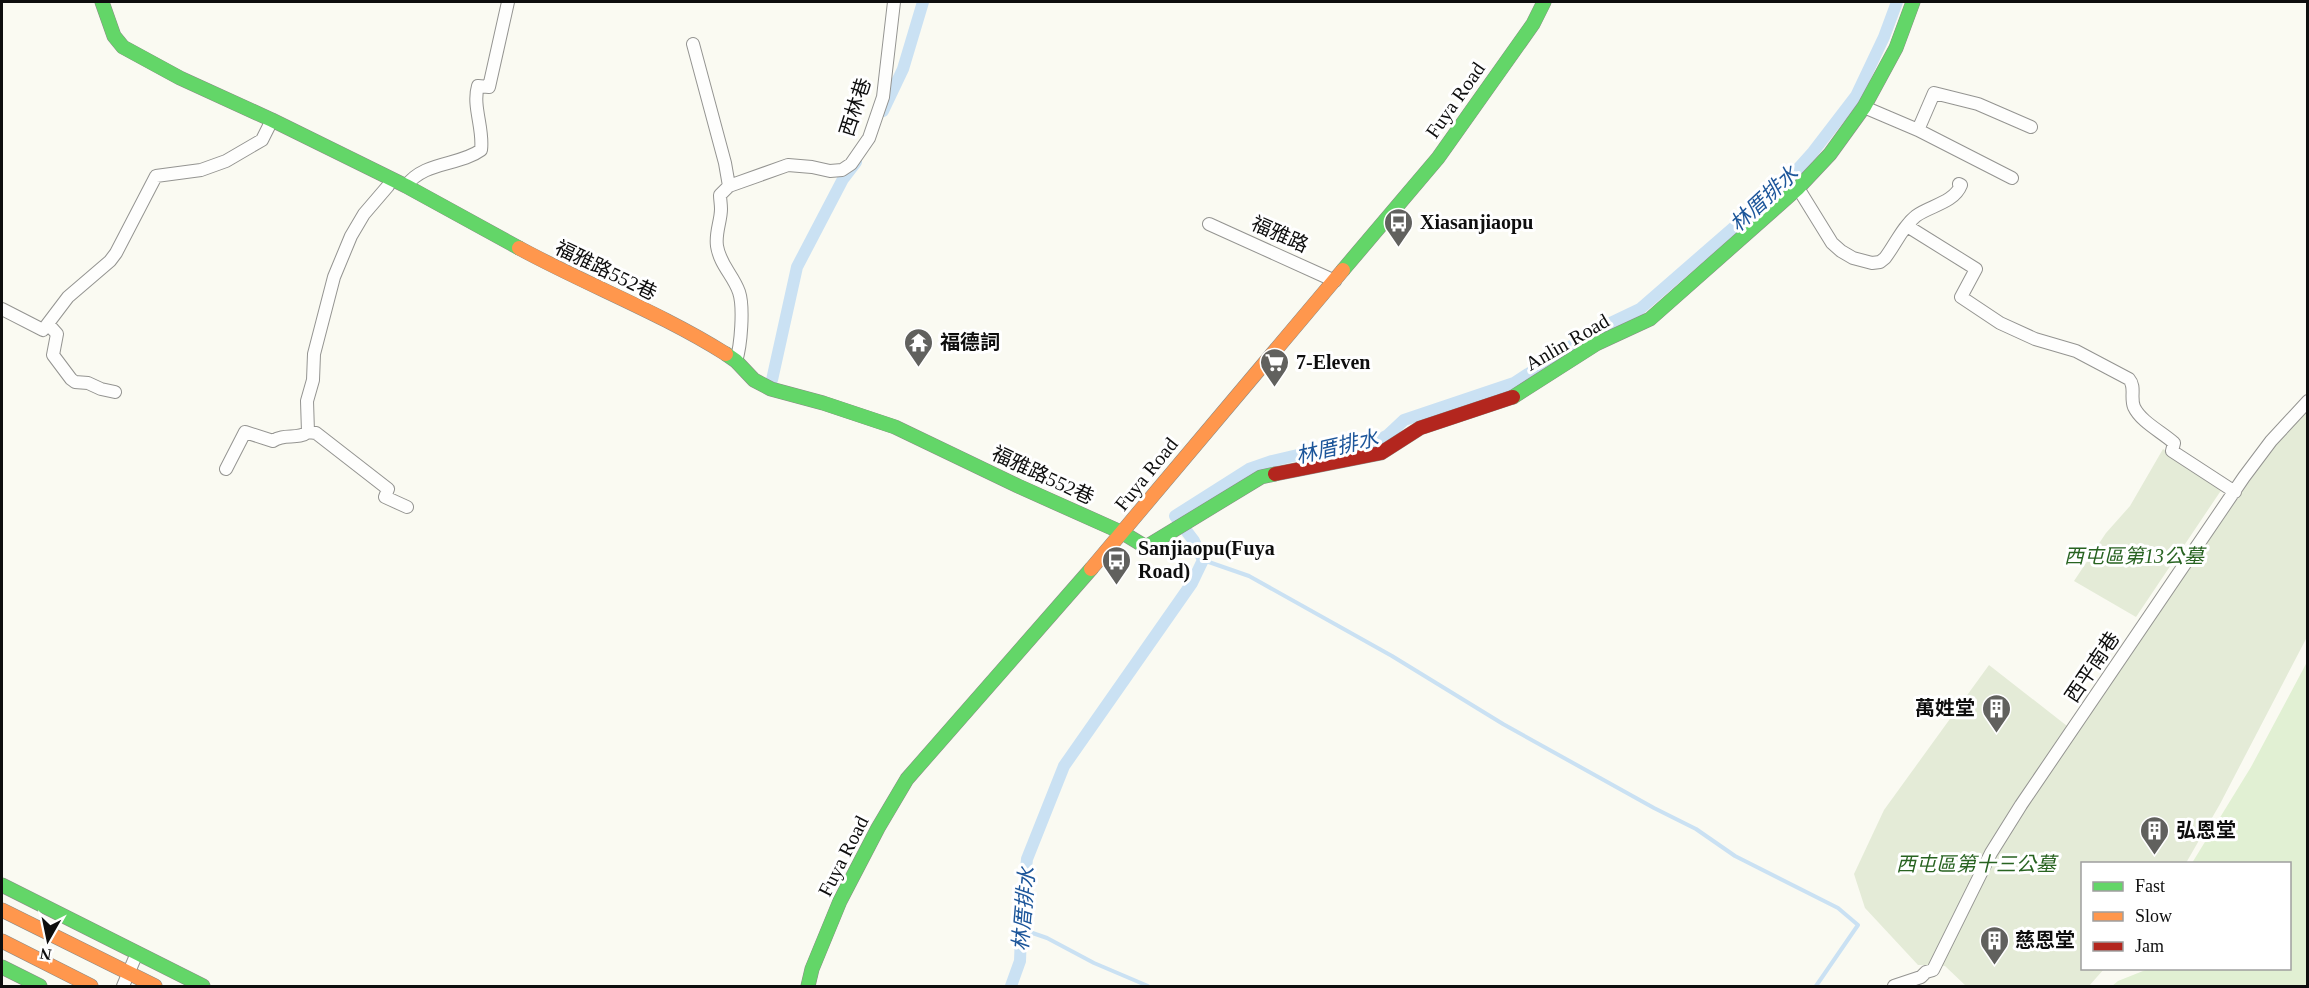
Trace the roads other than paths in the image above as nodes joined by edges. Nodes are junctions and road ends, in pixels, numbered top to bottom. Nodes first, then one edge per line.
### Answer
1 (102, 2) edge
2 (508, 2) edge
3 (894, 2) edge
4 (1544, 2) edge
5 (1913, 2) edge
6 (693, 44) dead end
7 (1864, 107) junction
8 (272, 120) junction
9 (2031, 127) dead end
10 (1918, 130) junction
11 (2012, 178) dead end
12 (391, 179) junction
13 (1959, 184) dead end
14 (406, 186) junction
15 (729, 186) junction
16 (1798, 188) junction
17 (1209, 224) dead end
18 (1907, 226) junction
19 (1335, 281) junction
20 (2, 309) edge
21 (48, 325) junction
22 (736, 361) junction
23 (115, 392) dead end
24 (2307, 401) edge
25 (308, 432) junction
26 (226, 469) dead end
27 (2235, 492) junction
28 (407, 507) dead end
29 (1123, 533) junction
30 (2, 885) edge
31 (2, 910) edge
32 (2, 941) edge
33 (137, 953) junction
34 (2, 967) edge
35 (129, 974) junction
36 (40, 987) edge
37 (91, 987) edge
38 (123, 987) edge
39 (155, 987) edge
40 (203, 987) edge
41 (808, 987) edge
42 (1894, 987) edge

1 - 8 street, 福雅路552巷
2 - 14 street
3 - 15 street, 西林巷
4 - 19 street, Fuya Road
5 - 7 street, Anlin Road
6 - 15 street
7 - 10 street
7 - 16 street, Anlin Road
8 - 12 street, 福雅路552巷
8 - 21 street
9 - 10 street
10 - 11 street
12 - 14 street, 福雅路552巷
12 - 25 street
13 - 18 street
14 - 22 street, 福雅路552巷
15 - 22 street
16 - 18 street
16 - 29 street, Anlin Road
17 - 19 street, 福雅路
18 - 27 street
19 - 29 street, Fuya Road
20 - 21 street
21 - 23 street
22 - 29 street, 福雅路552巷
24 - 27 street, 西平南巷
25 - 26 street
25 - 28 street
27 - 42 street, 西平南巷
29 - 41 street, Fuya Road
30 - 33 street
31 - 35 street
32 - 37 street
33 - 35 street
33 - 40 street
34 - 36 street
35 - 38 street
35 - 39 street

